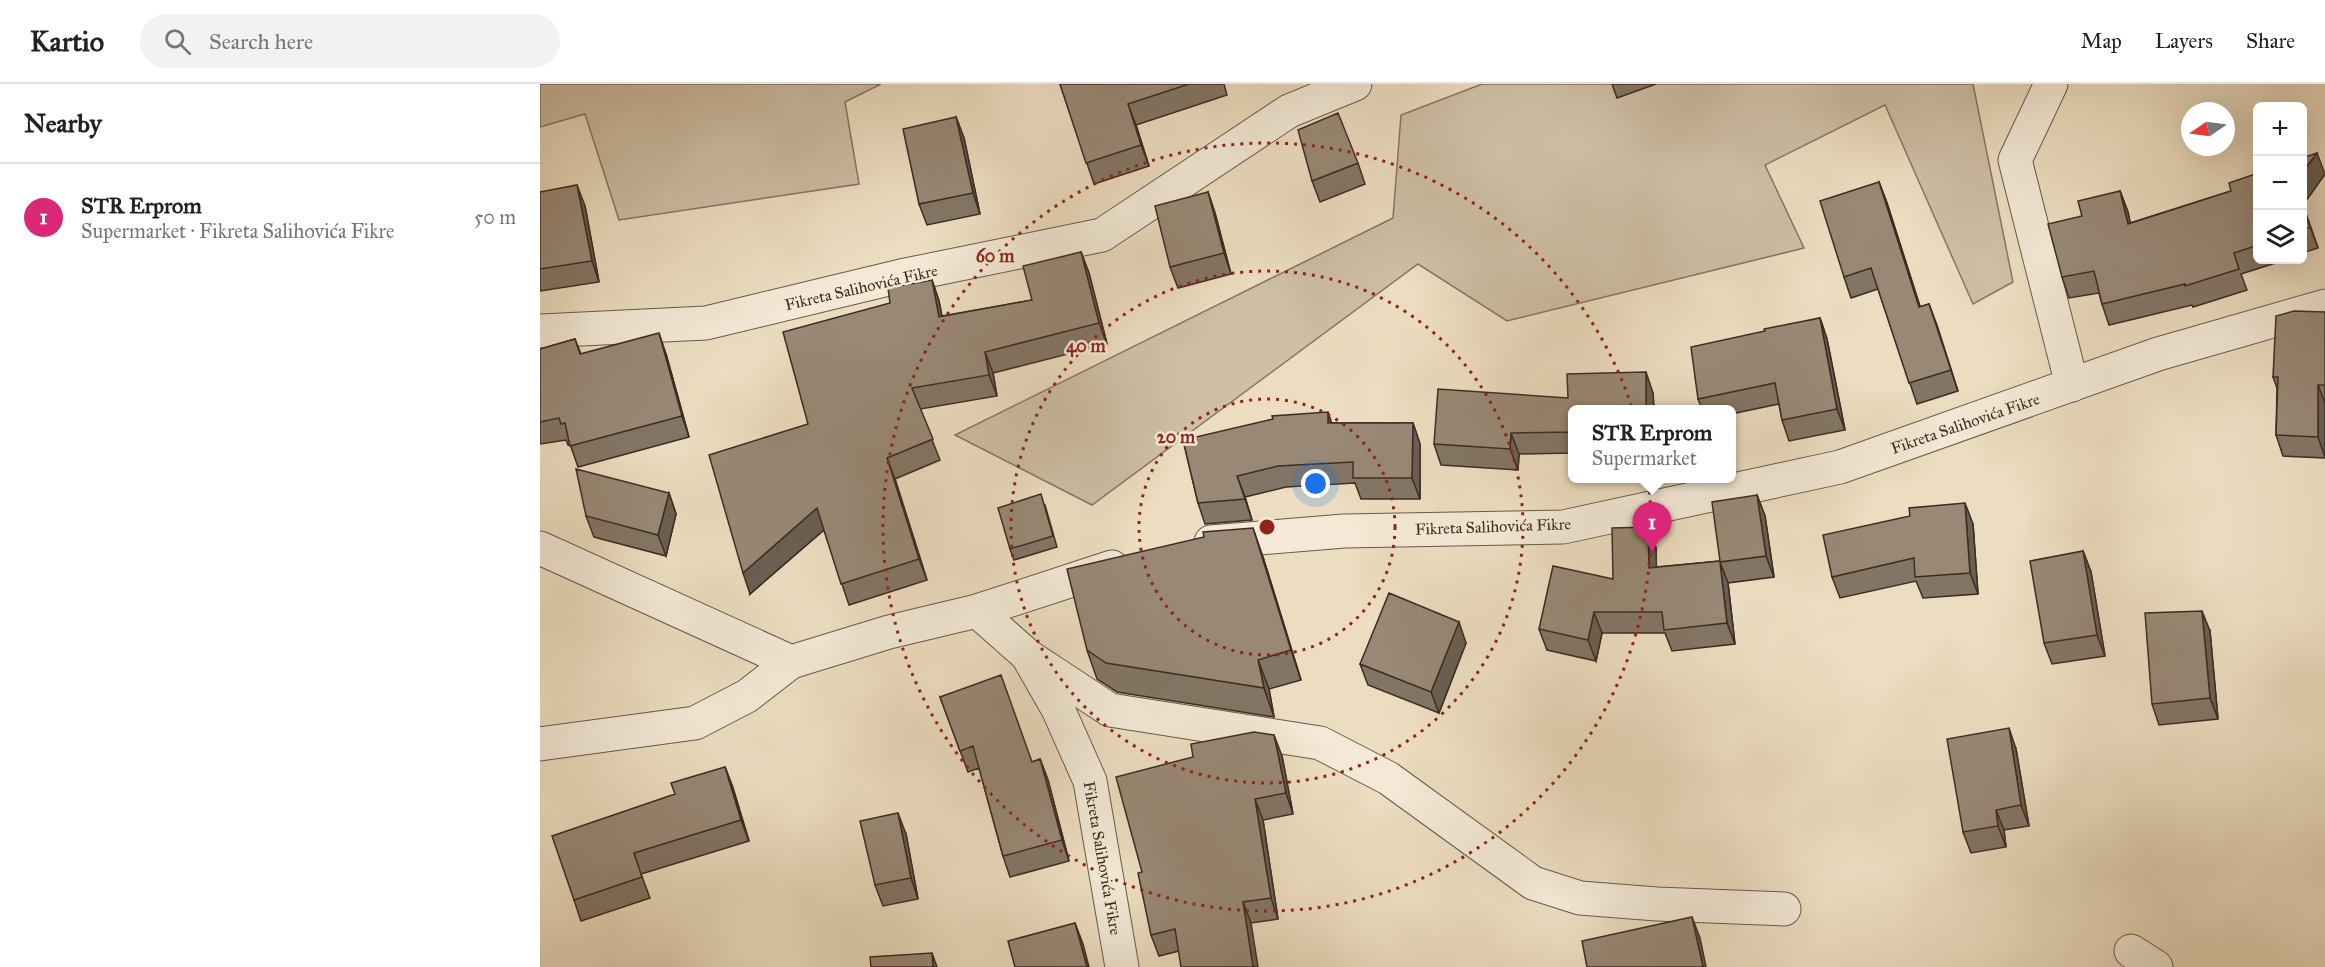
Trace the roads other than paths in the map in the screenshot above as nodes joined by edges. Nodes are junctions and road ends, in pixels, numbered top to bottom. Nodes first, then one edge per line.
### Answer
1 (1355, 84) edge
2 (2051, 84) edge
3 (2325, 306) edge
4 (540, 332) edge
5 (2072, 385) junction
6 (1182, 545) edge
7 (540, 548) edge
8 (1136, 560) edge
9 (976, 610) junction
10 (1028, 656) junction
11 (791, 662) junction
12 (540, 744) edge
13 (1784, 909) dead end
14 (1122, 967) edge

1 - 4 street, Fikreta Salihovića Fikre
2 - 5 street
3 - 5 street, Fikreta Salihovića Fikre
5 - 6 street, Fikreta Salihovića Fikre
7 - 11 street
8 - 9 street
9 - 10 street, Fikreta Salihovića Fikre
9 - 11 street
10 - 13 street, Fikreta Salihovića Fikre
10 - 14 street, Fikreta Salihovića Fikre
11 - 12 street

